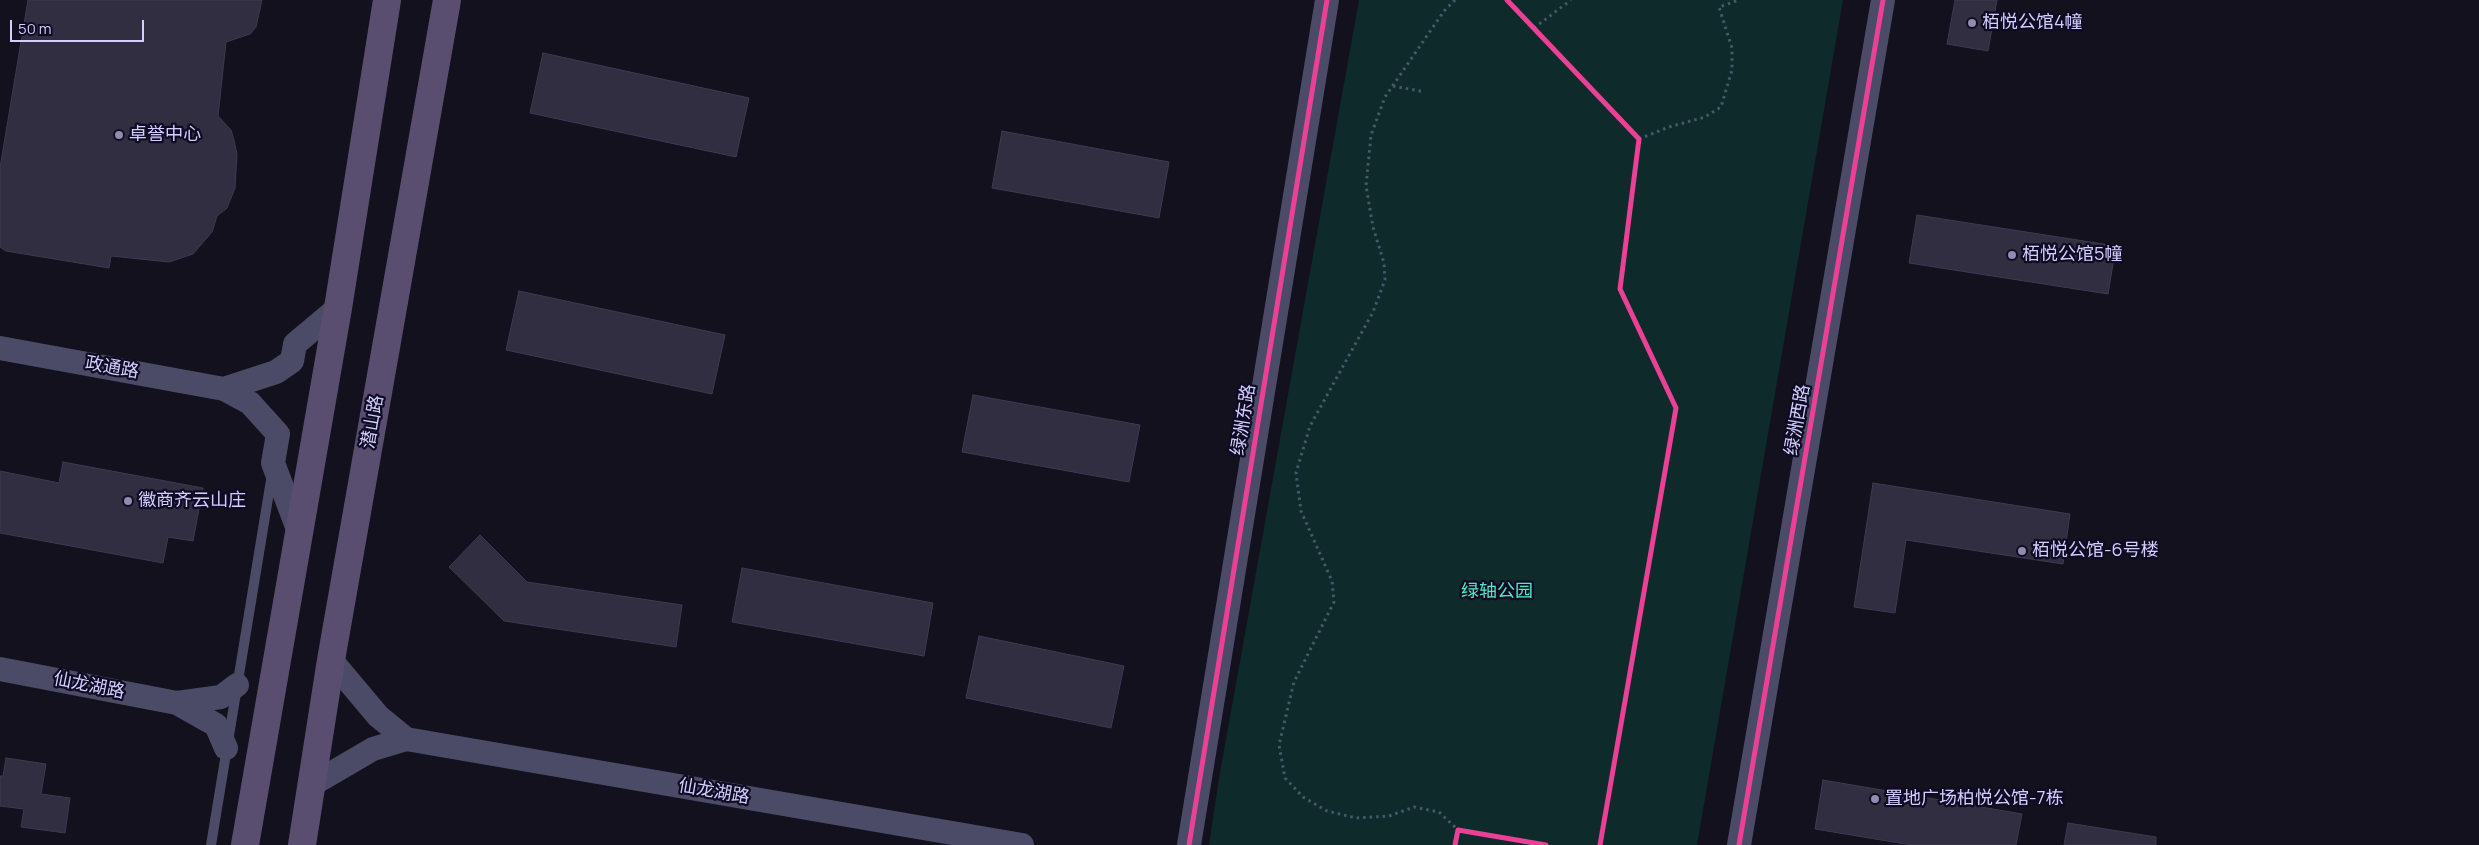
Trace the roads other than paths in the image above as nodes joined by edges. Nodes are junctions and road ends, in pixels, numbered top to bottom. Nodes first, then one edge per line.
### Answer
1 (387, 0) edge
2 (447, 0) edge
3 (1327, 0) edge
4 (1883, 0) edge
5 (338, 308) junction
6 (0, 348) edge
7 (224, 389) junction
8 (273, 463) junction
9 (299, 532) junction
10 (331, 660) junction
11 (0, 669) edge
12 (237, 685) junction
13 (178, 703) junction
14 (406, 739) junction
15 (226, 748) junction
16 (313, 784) junction
17 (210, 845) edge
18 (245, 845) edge
19 (302, 845) edge
20 (1022, 845) edge
21 (1189, 845) edge
22 (1739, 845) edge

1 - 5 main road
2 - 10 main road, 潜山路
3 - 21 street, 绿洲东路
4 - 22 street, 绿洲西路
5 - 7 street
5 - 9 main road
6 - 7 street, 政通路
7 - 8 street
8 - 9 street
8 - 12 lane
9 - 18 main road
10 - 14 street
10 - 16 main road, 潜山路
11 - 13 street, 仙龙湖路
12 - 13 street
12 - 15 lane
13 - 15 street
14 - 16 street
14 - 20 street, 仙龙湖路
15 - 17 lane
16 - 19 main road, 潜山路

